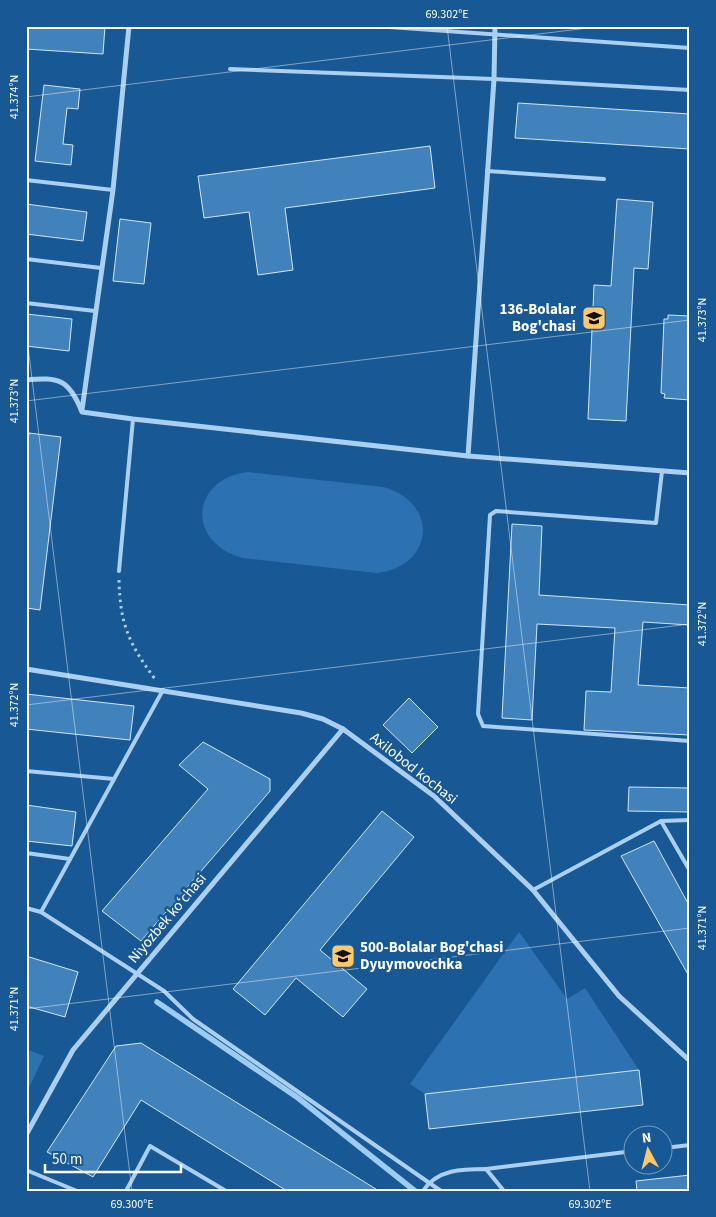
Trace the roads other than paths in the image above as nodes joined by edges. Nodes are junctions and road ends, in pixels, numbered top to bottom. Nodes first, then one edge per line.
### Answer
1 (129, 26) edge
2 (374, 26) edge
3 (495, 26) edge
4 (495, 36) junction
5 (690, 48) edge
6 (230, 69) dead end
7 (494, 79) junction
8 (690, 90) edge
9 (488, 171) junction
10 (604, 179) dead end
11 (26, 180) edge
12 (113, 190) junction
13 (26, 259) edge
14 (101, 268) junction
15 (26, 303) edge
16 (95, 311) junction
17 (26, 380) edge
18 (82, 412) junction
19 (133, 419) junction
20 (468, 456) junction
21 (662, 471) junction
22 (690, 473) edge
23 (119, 572) road end
24 (26, 669) edge
25 (163, 690) junction
26 (343, 729) junction
27 (690, 741) edge
28 (26, 772) edge
29 (114, 779) junction
30 (690, 820) edge
31 (661, 821) junction
32 (26, 853) edge
33 (70, 859) junction
34 (690, 871) edge
35 (533, 890) junction
36 (26, 908) edge
37 (41, 912) junction
38 (137, 973) junction
39 (690, 1061) edge
40 (26, 1134) edge
41 (690, 1145) edge
42 (674, 1147) edge
43 (624, 1153) edge
44 (486, 1169) junction
45 (26, 1170) edge
46 (429, 1182) junction
47 (77, 1191) edge
48 (126, 1191) edge
49 (226, 1191) edge
50 (423, 1191) edge
51 (441, 1191) edge
52 (504, 1191) edge

1 - 12 street
2 - 4 lane
3 - 4 street
4 - 5 lane
4 - 7 street
6 - 7 lane
7 - 8 lane
7 - 9 street
9 - 10 lane
9 - 20 street
11 - 12 lane
12 - 14 street
13 - 14 lane
14 - 16 street
15 - 16 lane
16 - 18 street
17 - 18 street
18 - 19 street
19 - 20 street
19 - 23 lane
20 - 21 street
21 - 22 street
21 - 27 lane
24 - 25 street, Axilobod kochasi
25 - 26 street, Axilobod kochasi
25 - 29 lane
26 - 35 street, Axilobod kochasi
26 - 38 street, Niyozbek koʻchasi
28 - 29 lane
29 - 33 lane
30 - 31 lane
31 - 34 lane
31 - 35 lane
32 - 33 lane
33 - 37 lane
35 - 39 street, Axilobod kochasi
36 - 37 lane
37 - 38 lane
38 - 40 street, Niyozbek koʻchasi
38 - 46 lane
41 - 42 lane
43 - 44 lane
44 - 46 lane
44 - 52 lane
45 - 47 lane
46 - 50 lane
46 - 51 lane
48 - 49 lane

